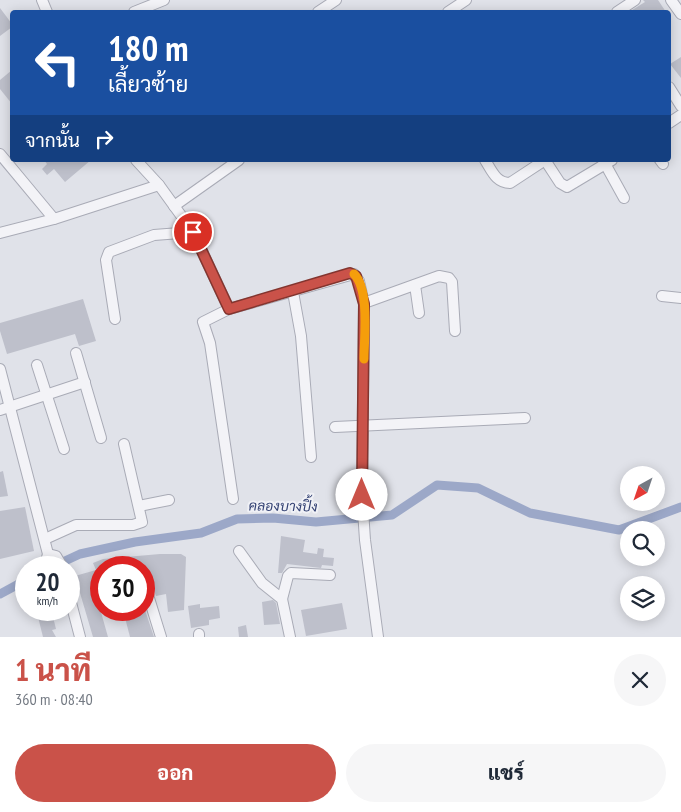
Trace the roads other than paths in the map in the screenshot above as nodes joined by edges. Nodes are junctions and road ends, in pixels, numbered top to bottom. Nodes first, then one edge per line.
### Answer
1 (164, 0) edge
2 (336, 0) edge
3 (466, 0) edge
4 (636, 0) edge
5 (320, 7) edge
6 (139, 10) edge
7 (451, 10) edge
8 (622, 10) edge
9 (671, 90) edge
10 (681, 106) edge
11 (0, 154) edge
12 (138, 162) edge
13 (236, 162) edge
14 (486, 162) edge
15 (542, 162) edge
16 (546, 162) edge
17 (605, 162) edge
18 (607, 162) edge
19 (159, 185) junction
20 (624, 198) dead end
21 (174, 206) junction
22 (54, 219) junction
23 (193, 232) junction
24 (0, 233) edge
25 (415, 285) junction
26 (293, 292) junction
27 (662, 296) dead end
28 (681, 298) edge
29 (364, 304) junction
30 (229, 309) junction
31 (419, 313) dead end
32 (115, 319) dead end
33 (454, 331) dead end
34 (76, 353) dead end
35 (37, 365) dead end
36 (0, 368) edge
37 (85, 382) junction
38 (47, 394) junction
39 (11, 405) junction
40 (0, 410) edge
41 (525, 418) dead end
42 (363, 425) junction
43 (335, 426) dead end
44 (101, 438) dead end
45 (124, 444) dead end
46 (64, 449) dead end
47 (311, 457) dead end
48 (233, 499) dead end
49 (169, 500) dead end
50 (139, 506) junction
51 (45, 539) junction
52 (239, 551) dead end
53 (49, 556) edge
54 (330, 575) dead end
55 (282, 599) junction
56 (155, 618) edge
57 (76, 621) edge
58 (80, 637) edge
59 (161, 637) edge
60 (290, 637) edge
61 (378, 637) edge

1 - 6 street
2 - 5 street
3 - 7 street
4 - 8 street
9 - 10 street
11 - 22 street
12 - 19 street
13 - 21 street
14 - 15 street
16 - 17 street
18 - 20 street
19 - 21 street
19 - 22 street
21 - 23 street
22 - 24 street
23 - 30 street
23 - 32 street
25 - 29 street
25 - 31 street
25 - 33 street
26 - 29 street
26 - 30 street
26 - 47 street
27 - 28 street
29 - 42 street
30 - 48 street
34 - 37 street
35 - 38 street
36 - 39 street
37 - 38 street
37 - 44 street
38 - 39 street
38 - 46 street
39 - 40 street
39 - 51 street
41 - 42 street
42 - 43 street
42 - 61 street
45 - 50 street
49 - 50 street
50 - 51 street
51 - 53 street
52 - 55 street
54 - 55 street
55 - 60 street
56 - 59 street
57 - 58 street

